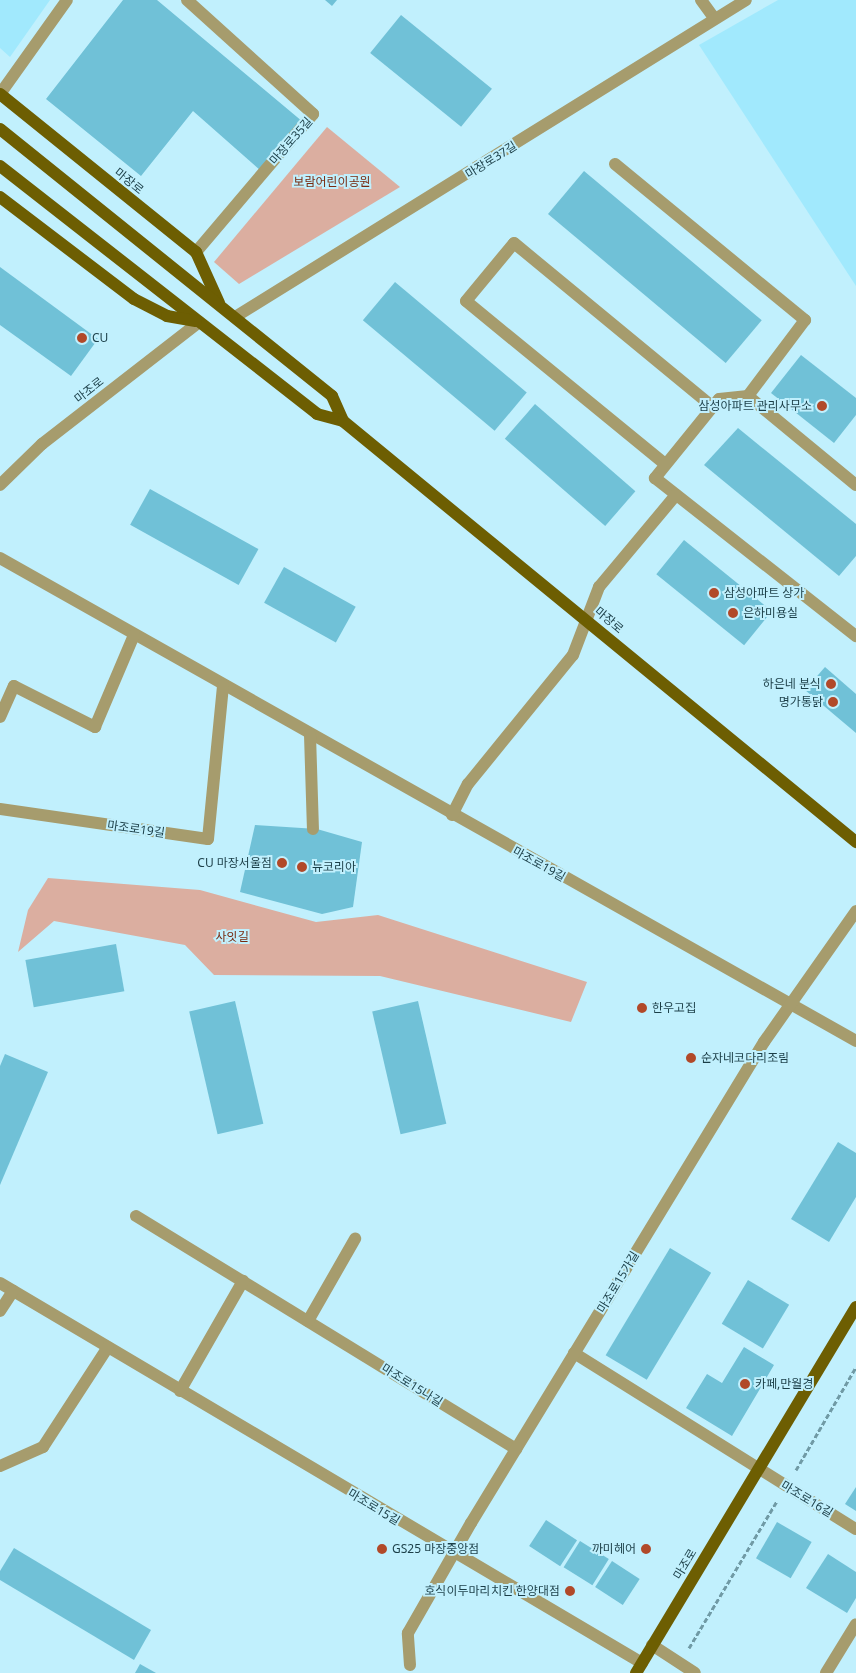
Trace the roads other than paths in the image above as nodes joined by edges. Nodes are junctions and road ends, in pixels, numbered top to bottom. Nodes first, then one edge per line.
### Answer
1 (67, 0) edge
2 (186, 0) edge
3 (701, 0) edge
4 (746, 0) edge
5 (714, 18) junction
6 (0, 94) edge
7 (0, 128) edge
8 (615, 164) dead end
9 (0, 166) edge
10 (0, 197) edge
11 (196, 252) junction
12 (220, 305) junction
13 (235, 317) junction
14 (199, 322) junction
15 (748, 396) junction
16 (713, 407) junction
17 (343, 422) junction
18 (665, 464) junction
19 (0, 485) edge
20 (856, 485) edge
21 (676, 495) junction
22 (0, 558) edge
23 (588, 620) junction
24 (134, 635) junction
25 (856, 636) edge
26 (223, 686) junction
27 (0, 718) edge
28 (310, 735) junction
29 (0, 809) edge
30 (452, 815) junction
31 (313, 829) dead end
32 (856, 842) edge
33 (856, 911) edge
34 (788, 1005) junction
35 (856, 1041) edge
36 (136, 1216) dead end
37 (355, 1239) dead end
38 (243, 1282) junction
39 (0, 1283) edge
40 (13, 1291) junction
41 (856, 1307) edge
42 (0, 1312) edge
43 (308, 1321) junction
44 (108, 1347) junction
45 (574, 1353) junction
46 (180, 1391) junction
47 (516, 1449) junction
48 (0, 1466) edge
49 (758, 1470) junction
50 (856, 1529) edge
51 (453, 1554) junction
52 (856, 1624) edge
53 (652, 1645) junction
54 (410, 1665) dead end
55 (639, 1668) edge
56 (695, 1673) edge
57 (826, 1673) edge

1 - 6 street
2 - 11 street, 마장로35길
3 - 5 street
4 - 5 street, 마장로37길
5 - 13 street, 마장로37길
6 - 11 main road, 마장로
7 - 12 main road, 마장로
8 - 15 street
9 - 14 main road, 마장로
10 - 14 main road, 마장로
11 - 12 main road, 마장로
12 - 13 main road, 마장로
13 - 17 main road, 마장로
14 - 17 main road, 마장로
14 - 19 street, 마조로
15 - 16 street
15 - 20 street
16 - 18 street
16 - 18 street
17 - 23 main road, 마장로
18 - 21 street
21 - 23 street
21 - 25 street
22 - 24 street, 마조로19길
23 - 30 street
23 - 32 main road, 마장로
24 - 26 street, 마조로19길
24 - 27 street
26 - 28 street, 마조로19길
26 - 29 street, 마조로19길
28 - 30 street, 마조로19길
28 - 31 street
30 - 34 street, 마조로19길
33 - 34 street, 마조로15가길
34 - 35 street, 마조로19길
34 - 45 street, 마조로15가길
36 - 38 street, 마조로15나길
37 - 43 street
38 - 43 street, 마조로15나길
38 - 46 street
39 - 40 street, 마조로15길
40 - 42 street
40 - 44 street, 마조로15길
41 - 49 main road, 마조로
43 - 47 street, 마조로15나길
44 - 46 street, 마조로15길
44 - 48 street
45 - 47 street, 마조로15가길
45 - 49 street
46 - 51 street, 마조로15길
47 - 51 street, 마조로15가길
49 - 50 street, 마조로16길
49 - 53 main road, 마조로
51 - 54 street, 마조로15가길
51 - 55 street, 마조로15길
52 - 57 street
53 - 55 main road, 마조로
53 - 56 street

